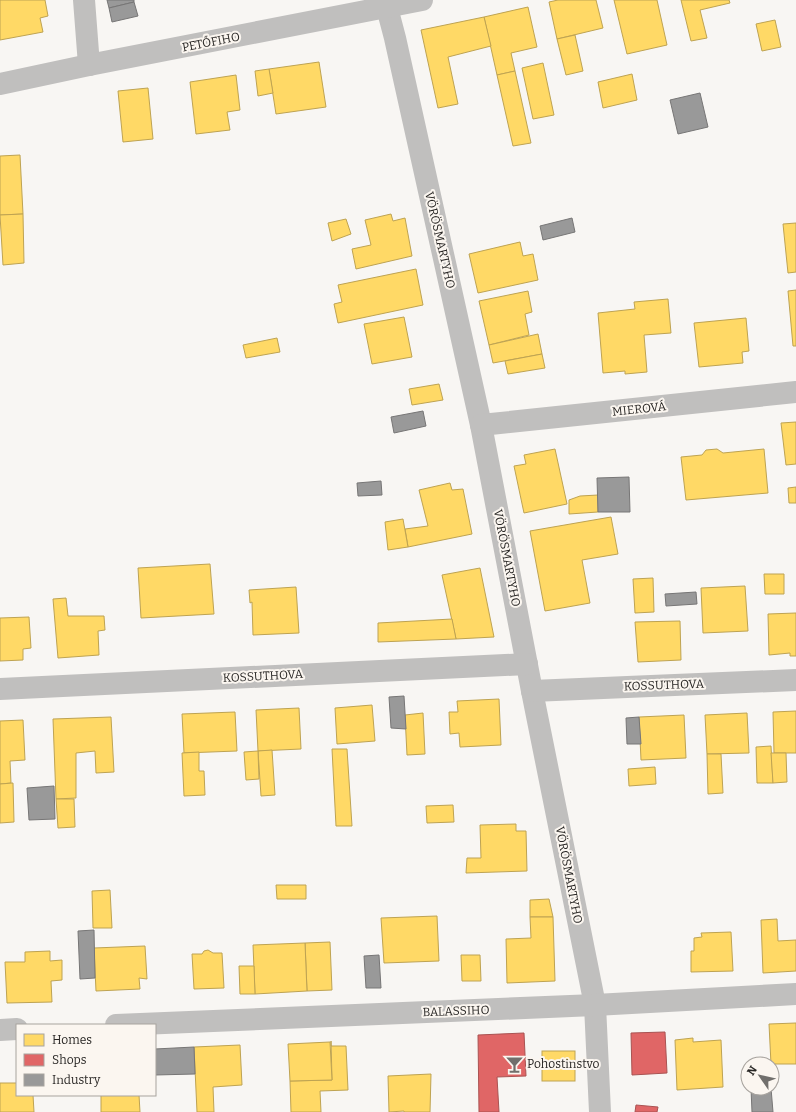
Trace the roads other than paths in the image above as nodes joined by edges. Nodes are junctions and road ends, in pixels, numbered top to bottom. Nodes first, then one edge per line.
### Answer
1 (84, 0) edge
2 (422, 0) edge
3 (386, 4) edge
4 (89, 65) junction
5 (0, 84) edge
6 (796, 392) edge
7 (481, 425) junction
8 (527, 664) junction
9 (796, 680) edge
10 (0, 689) edge
11 (532, 691) junction
12 (796, 994) edge
13 (595, 1005) junction
14 (140, 1024) edge
15 (16, 1029) edge
16 (0, 1030) edge
17 (600, 1112) edge

1 - 4 street
2 - 3 street, PETŐFIHO
3 - 4 street, PETŐFIHO
3 - 7 street, VÖRÖSMARTYHO
4 - 5 street, PETŐFIHO
6 - 7 street, MIEROVÁ
7 - 8 street, VÖRÖSMARTYHO
8 - 10 street, KOSSUTHOVA
8 - 11 street, VÖRÖSMARTYHO
9 - 11 street, KOSSUTHOVA
11 - 13 street, VÖRÖSMARTYHO
12 - 13 street, BALASSIHO
13 - 14 street, BALASSIHO
13 - 17 street, VÖRÖSMARTYHO
15 - 16 street

